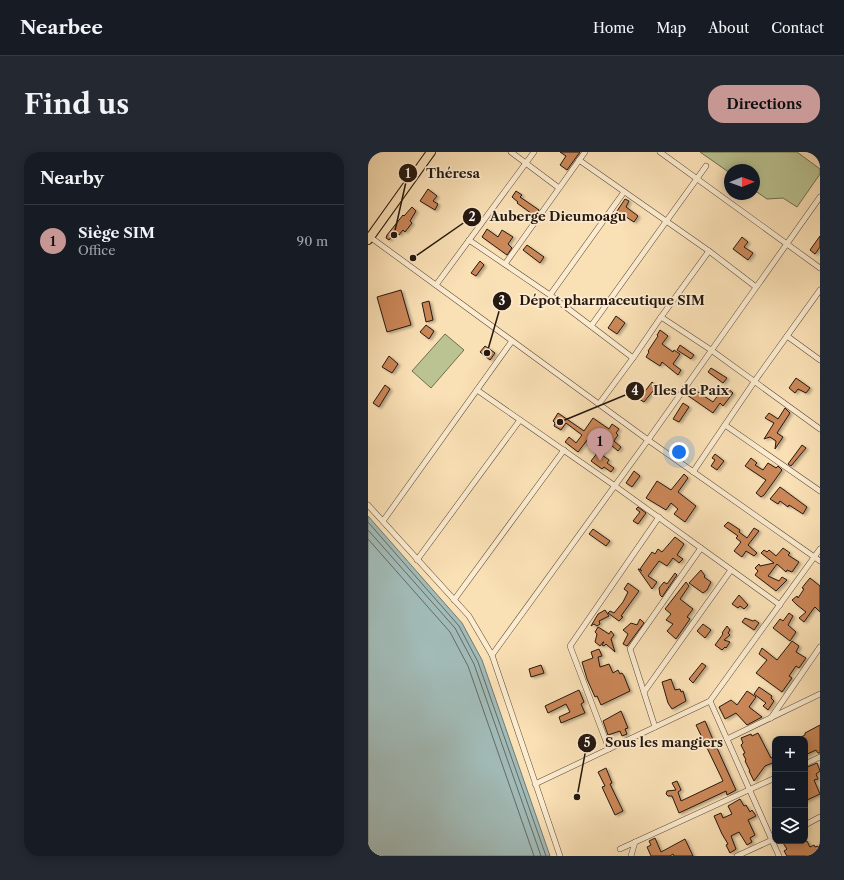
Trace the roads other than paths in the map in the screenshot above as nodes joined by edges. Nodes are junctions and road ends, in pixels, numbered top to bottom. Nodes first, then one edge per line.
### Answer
1 (431, 152) edge
2 (511, 152) edge
3 (534, 152) edge
4 (585, 152) edge
5 (660, 152) edge
6 (579, 160) junction
7 (526, 163) junction
8 (706, 166) dead end
9 (697, 179) junction
10 (559, 188) junction
11 (624, 192) junction
12 (820, 197) edge
13 (666, 221) junction
14 (369, 239) edge
15 (469, 240) junction
16 (786, 244) junction
17 (709, 251) junction
18 (505, 264) junction
19 (820, 268) edge
20 (436, 285) junction
21 (756, 287) junction
22 (820, 290) edge
23 (550, 295) junction
24 (818, 298) edge
25 (661, 317) junction
26 (591, 326) junction
27 (787, 336) junction
28 (512, 341) junction
29 (711, 350) junction
30 (633, 358) junction
31 (820, 360) edge
32 (754, 382) junction
33 (477, 390) junction
34 (599, 404) junction
35 (520, 420) junction
36 (725, 425) junction
37 (820, 429) edge
38 (648, 440) junction
39 (564, 450) junction
40 (693, 472) junction
41 (615, 486) junction
42 (820, 491) edge
43 (368, 505) edge
44 (659, 517) junction
45 (383, 521) junction
46 (701, 548) junction
47 (820, 549) edge
48 (814, 557) junction
49 (418, 560) junction
50 (820, 561) edge
51 (731, 570) junction
52 (454, 600) junction
53 (780, 605) junction
54 (820, 646) edge
55 (492, 655) junction
56 (644, 692) junction
57 (820, 694) edge
58 (710, 701) junction
59 (770, 719) junction
60 (655, 727) junction
61 (727, 739) junction
62 (610, 749) junction
63 (820, 757) edge
64 (808, 763) edge
65 (772, 779) edge
66 (535, 784) junction
67 (750, 789) junction
68 (820, 818) edge
69 (808, 824) edge
70 (772, 835) edge
71 (772, 840) edge
72 (635, 842) junction
73 (775, 844) edge
74 (620, 849) dead end
75 (560, 856) edge
76 (631, 856) edge
77 (737, 856) edge
78 (779, 856) edge

1 - 14 highway
2 - 7 street
3 - 7 street
4 - 6 street
5 - 9 street
6 - 10 street
6 - 11 street
7 - 10 street
7 - 15 street
8 - 9 street
9 - 13 street
9 - 16 street
10 - 18 street
11 - 13 street
11 - 23 street
12 - 16 street
13 - 17 street
13 - 26 street
14 - 20 street
15 - 18 street
15 - 20 street
16 - 19 street
16 - 21 street
17 - 21 street
17 - 25 street
18 - 23 street
20 - 28 street
21 - 29 street
22 - 24 street
23 - 26 street
24 - 27 street
25 - 29 street
25 - 30 street
26 - 30 street
27 - 31 street
27 - 32 street
28 - 33 street
28 - 34 street
29 - 32 street
29 - 38 street
30 - 34 street
32 - 36 street
32 - 37 street
33 - 35 street
33 - 45 street
34 - 38 street
35 - 39 street
35 - 49 street
36 - 40 street
36 - 42 street
38 - 40 street
38 - 41 street
39 - 41 street
39 - 52 street
40 - 48 street
41 - 44 street
41 - 55 street
43 - 45 street
44 - 46 street
44 - 62 street
45 - 49 street
46 - 51 street
46 - 56 street
47 - 48 street
48 - 50 street
48 - 53 street
49 - 52 street
51 - 53 street
51 - 56 street
52 - 55 street
53 - 58 street
54 - 59 street
55 - 66 street
56 - 60 street
57 - 59 street
58 - 60 street
58 - 61 street
59 - 61 street
60 - 62 street
61 - 67 street
62 - 66 street
63 - 64 street
65 - 67 street
66 - 75 street
67 - 70 street
67 - 72 street
68 - 69 street
71 - 77 street
72 - 74 street
72 - 76 street
73 - 78 street

